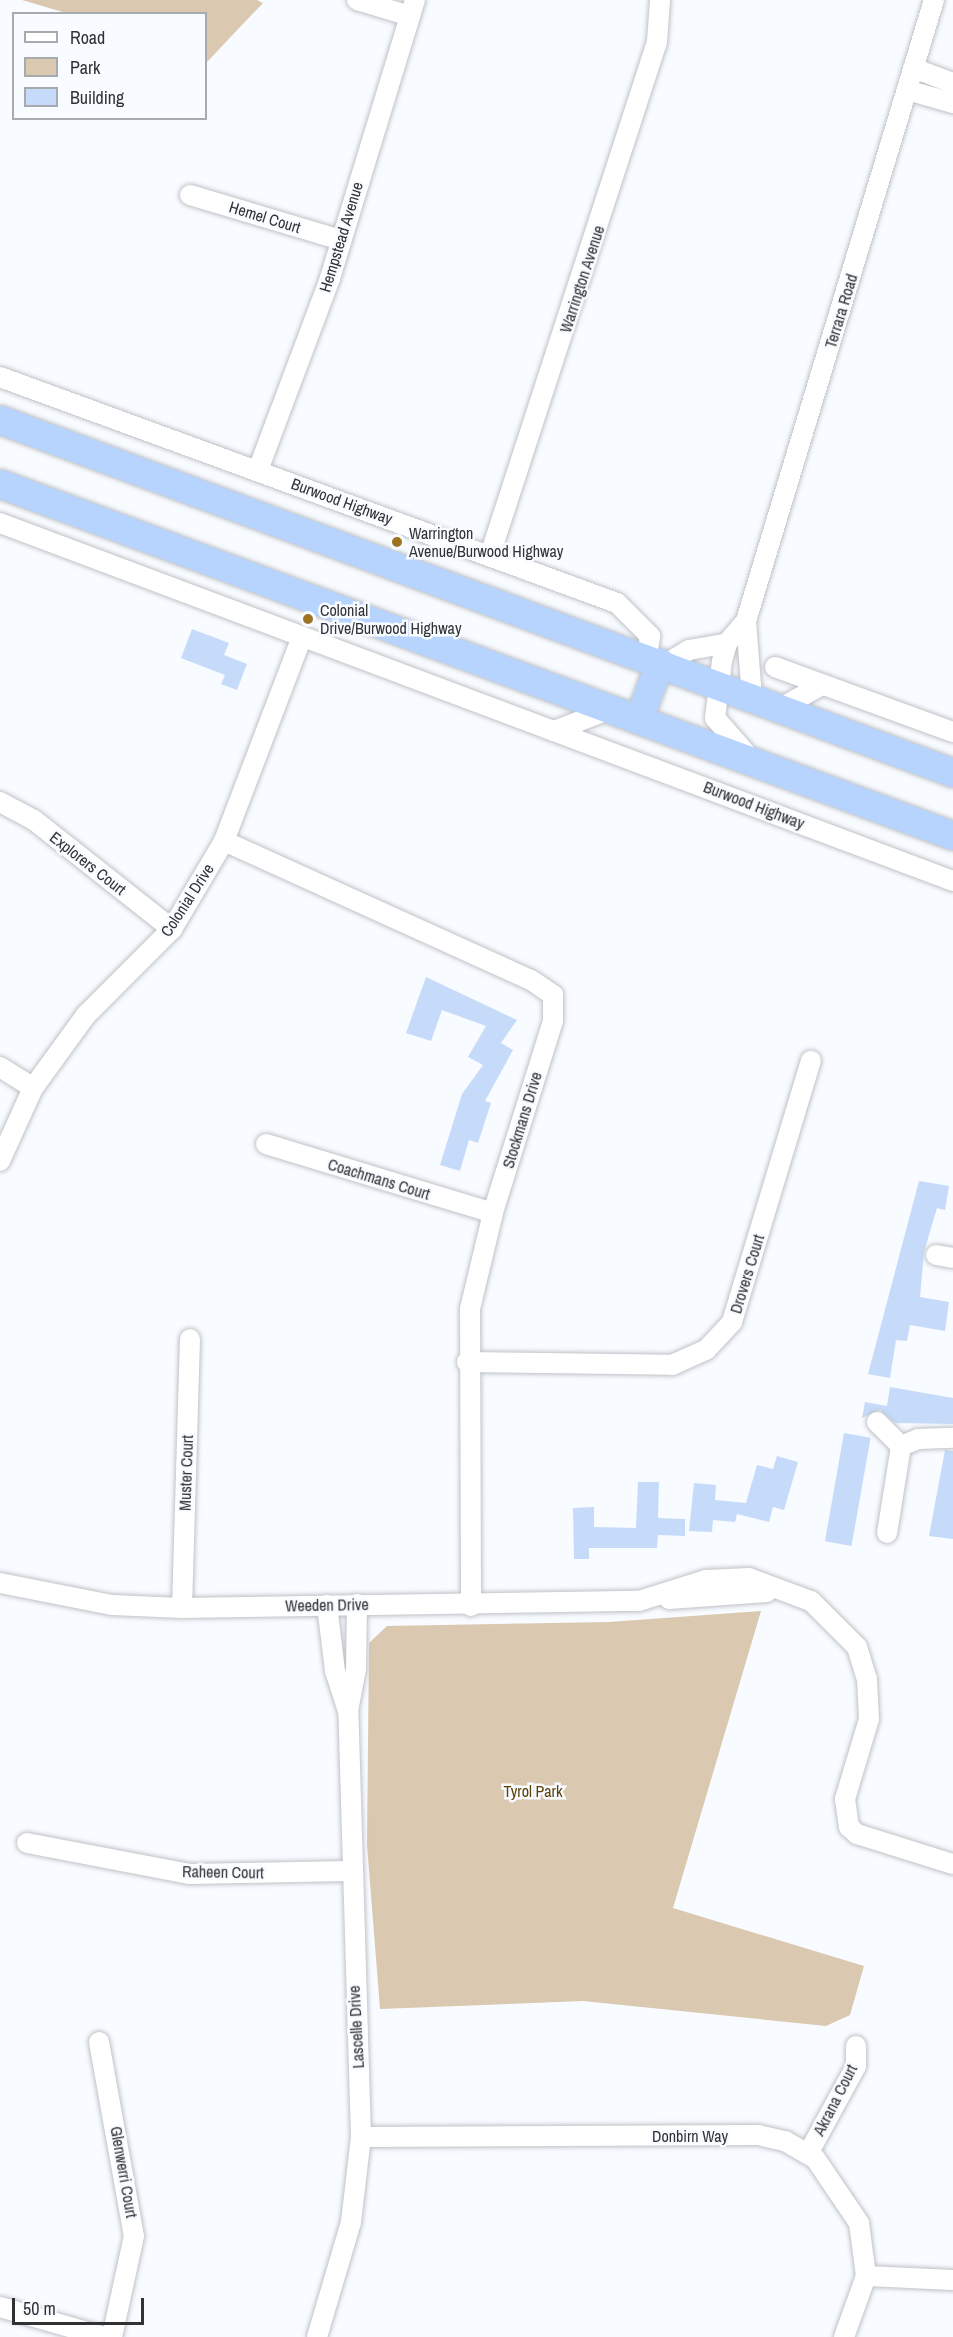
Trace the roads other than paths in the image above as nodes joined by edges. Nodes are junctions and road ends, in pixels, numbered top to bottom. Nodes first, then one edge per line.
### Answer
1 (357, 0) edge
2 (660, 0) edge
3 (934, 0) edge
4 (412, 8) edge
5 (913, 68) junction
6 (953, 83) edge
7 (907, 90) junction
8 (953, 103) edge
9 (190, 195) dead end
10 (341, 240) junction
11 (0, 377) edge
12 (0, 420) edge
13 (258, 470) junction
14 (0, 484) edge
15 (0, 523) edge
16 (490, 555) junction
17 (746, 621) junction
18 (302, 637) junction
19 (727, 643) junction
20 (657, 662) junction
21 (775, 667) dead end
22 (717, 685) junction
23 (822, 685) junction
24 (752, 698) junction
25 (779, 708) junction
26 (611, 709) junction
27 (639, 720) junction
28 (554, 731) junction
29 (953, 732) edge
30 (752, 760) junction
31 (953, 773) edge
32 (0, 802) edge
33 (953, 836) edge
34 (224, 841) junction
35 (953, 881) edge
36 (172, 929) junction
37 (811, 1061) dead end
38 (0, 1067) edge
39 (33, 1088) junction
40 (266, 1144) dead end
41 (0, 1161) edge
42 (493, 1213) junction
43 (190, 1339) dead end
44 (467, 1362) junction
45 (876, 1422) dead end
46 (953, 1438) edge
47 (901, 1446) junction
48 (887, 1533) dead end
49 (0, 1583) edge
50 (357, 1604) junction
51 (327, 1605) junction
52 (471, 1606) junction
53 (182, 1608) junction
54 (348, 1711) junction
55 (27, 1843) dead end
56 (953, 1864) edge
57 (350, 1871) junction
58 (99, 2042) dead end
59 (856, 2046) dead end
60 (361, 2137) junction
61 (809, 2152) junction
62 (866, 2276) junction
63 (953, 2280) edge
64 (0, 2307) edge
65 (104, 2337) edge
66 (112, 2337) edge
67 (317, 2337) edge
68 (844, 2337) edge

1 - 4 street
2 - 16 street, Warrington Avenue
3 - 5 street, Terrara Road
4 - 10 street, Hempstead Avenue
5 - 6 street
5 - 7 street, Terrara Road
7 - 8 street
7 - 17 street, Terrara Road
9 - 10 street, Hemel Court
10 - 13 street, Hempstead Avenue
11 - 13 street, Burwood Highway
12 - 20 highway
13 - 16 street, Burwood Highway
14 - 26 highway
15 - 18 street, Burwood Highway
16 - 20 street, Burwood Highway
17 - 19 street, Terrara Road
17 - 24 street, Terrara Road
18 - 28 street, Burwood Highway
18 - 34 street, Colonial Drive
19 - 20 street
19 - 22 street, Terrara Road
20 - 22 highway
20 - 27 highway
21 - 23 street
22 - 24 highway
22 - 30 street, Terrara Road
23 - 25 street
23 - 29 street
24 - 25 highway
25 - 31 highway
26 - 27 highway
26 - 28 street
27 - 30 highway
28 - 35 street, Burwood Highway
30 - 33 highway
32 - 36 street, Explorers Court
34 - 36 street, Colonial Drive
34 - 42 street, Stockmans Drive
36 - 39 street, Colonial Drive
37 - 44 street, Drovers Court
38 - 39 street
39 - 41 street, Colonial Drive
40 - 42 street, Coachmans Court
42 - 44 street, Stockmans Drive
43 - 53 street, Muster Court
44 - 52 street, Stockmans Drive
45 - 47 street
46 - 47 street
47 - 48 street
49 - 53 street, Weeden Drive
50 - 51 street, Weeden Drive
50 - 52 street, Weeden Drive
50 - 54 street, Lascelle Drive
51 - 53 street, Weeden Drive
51 - 54 street, Lascelle Drive
52 - 56 street, Weeden Drive
54 - 57 street, Lascelle Drive
55 - 57 street, Raheen Court
57 - 60 street, Lascelle Drive
58 - 66 street, Glenwerri Court
59 - 61 street, Akrana Court
60 - 61 street, Donbirn Way
60 - 67 street, Lascelle Drive
61 - 62 street
62 - 63 street
62 - 68 street
64 - 65 street

